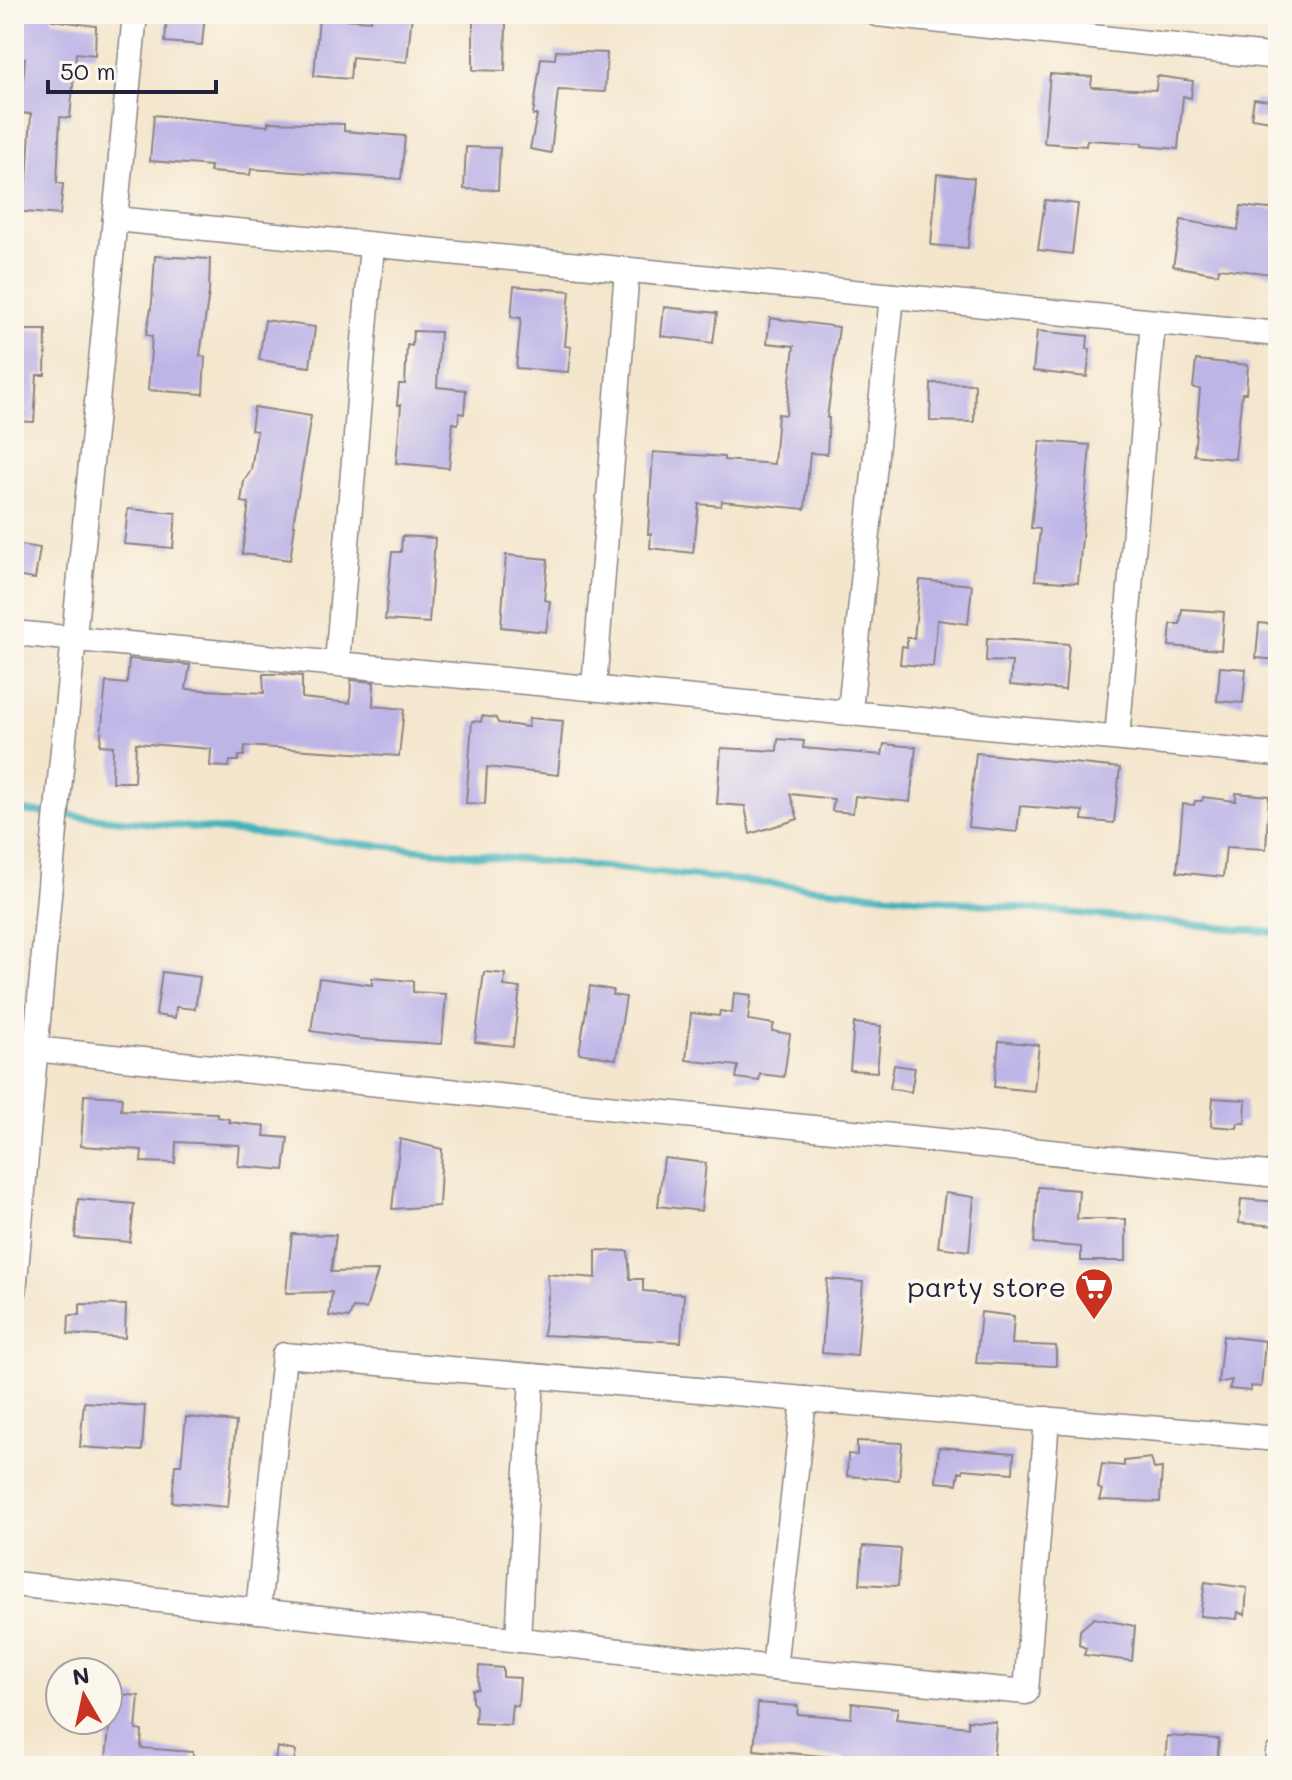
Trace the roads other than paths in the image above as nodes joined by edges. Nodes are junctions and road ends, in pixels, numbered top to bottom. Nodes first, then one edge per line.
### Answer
1 (135, 14) edge
2 (877, 14) edge
3 (1278, 57) edge
4 (115, 219) junction
5 (372, 245) junction
6 (627, 270) junction
7 (892, 296) junction
8 (1153, 322) junction
9 (1278, 334) edge
10 (14, 633) edge
11 (74, 638) junction
12 (337, 663) junction
13 (594, 687) junction
14 (850, 711) junction
15 (1117, 738) junction
16 (1278, 754) edge
17 (25, 1048) edge
18 (1278, 1175) edge
19 (14, 1292) edge
20 (532, 1376) junction
21 (804, 1399) junction
22 (1047, 1419) junction
23 (1278, 1439) edge
24 (14, 1584) edge
25 (258, 1611) junction
26 (518, 1640) junction
27 (774, 1668) junction
28 (1278, 1753) edge
29 (1277, 1766) edge

1 - 4 street
2 - 3 street
4 - 5 street
4 - 11 street
5 - 6 street
5 - 12 street
6 - 7 street
6 - 13 street
7 - 8 street
7 - 14 street
8 - 9 street
8 - 15 street
10 - 11 street
11 - 12 street
11 - 17 street
12 - 13 street
13 - 14 street
14 - 15 street
15 - 16 street
17 - 18 street
17 - 19 street
20 - 21 street
20 - 25 street
20 - 26 street
21 - 22 street
21 - 27 street
22 - 23 street
22 - 27 street
24 - 25 street
25 - 26 street
26 - 27 street
28 - 29 street

